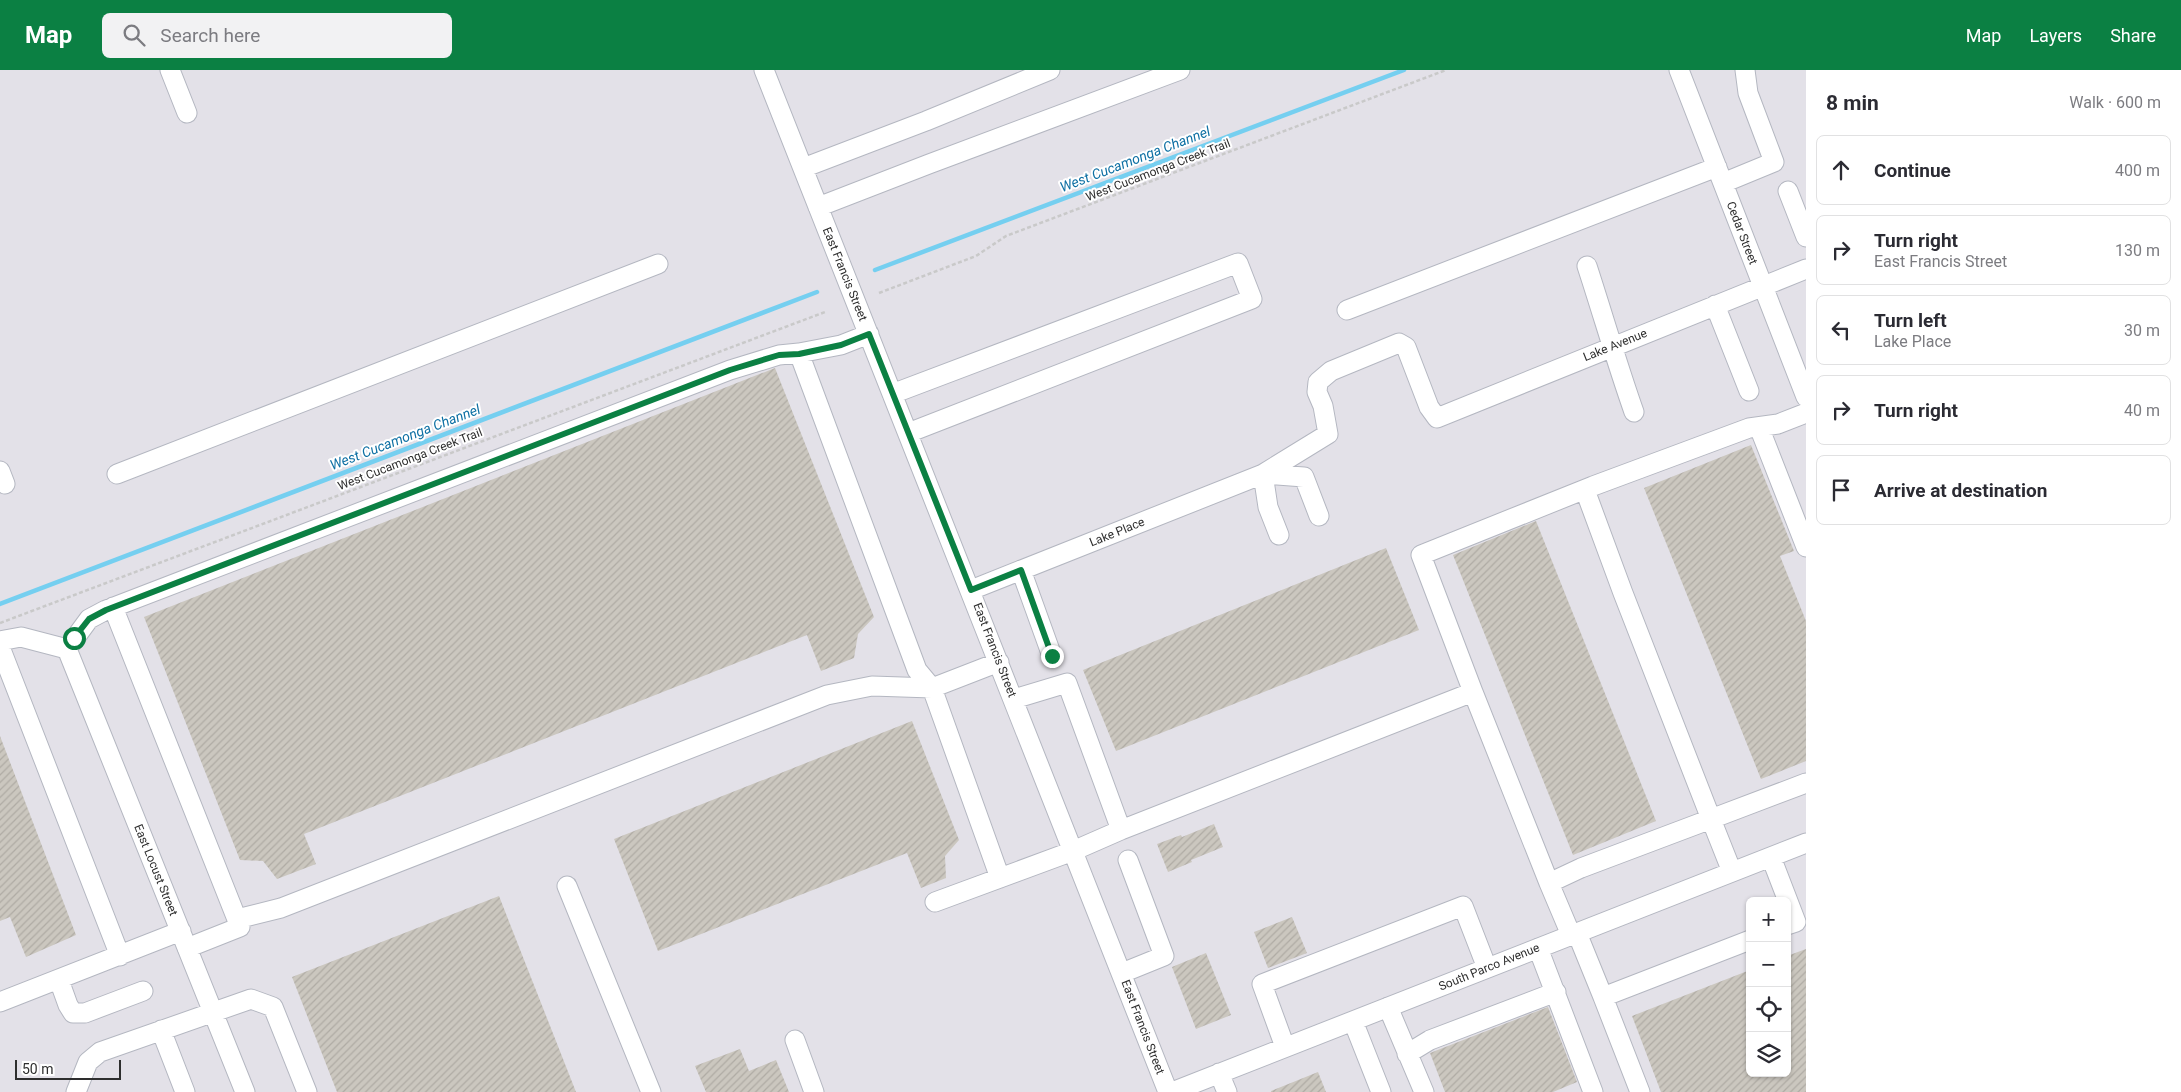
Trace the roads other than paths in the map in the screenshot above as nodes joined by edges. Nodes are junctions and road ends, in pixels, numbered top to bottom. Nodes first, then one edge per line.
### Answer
1 (170, 70) edge
2 (764, 70) edge
3 (1050, 70) edge
4 (1180, 70) edge
5 (1679, 70) edge
6 (1745, 70) edge
7 (187, 113) dead end
8 (803, 168) junction
9 (1720, 175) junction
10 (1788, 191) dead end
11 (818, 207) junction
12 (1806, 237) edge
13 (658, 264) dead end
14 (1586, 266) dead end
15 (1806, 269) edge
16 (1762, 286) junction
17 (1715, 305) junction
18 (1347, 310) dead end
19 (869, 334) junction
20 (1613, 346) junction
21 (799, 354) junction
22 (1749, 391) dead end
23 (892, 394) junction
24 (1806, 397) edge
25 (1634, 412) dead end
26 (1806, 413) edge
27 (1759, 427) junction
28 (908, 433) junction
29 (116, 474) dead end
30 (1263, 474) junction
31 (1585, 490) junction
32 (1319, 516) dead end
33 (1279, 535) dead end
34 (1806, 547) edge
35 (1021, 570) junction
36 (971, 590) junction
37 (113, 607) junction
38 (0, 641) edge
39 (0, 647) edge
40 (67, 649) junction
41 (1052, 656) dead end
42 (999, 662) junction
43 (932, 688) junction
44 (1473, 692) junction
45 (1014, 699) junction
46 (1806, 783) edge
47 (1711, 820) junction
48 (1121, 830) junction
49 (1806, 843) edge
50 (1073, 851) junction
51 (1771, 857) junction
52 (1128, 860) dead end
53 (1732, 872) junction
54 (1000, 878) junction
55 (1549, 882) junction
56 (567, 886) dead end
57 (935, 902) dead end
58 (237, 919) junction
59 (1796, 921) edge
60 (1574, 934) junction
61 (184, 940) junction
62 (1746, 942) edge
63 (1538, 948) junction
64 (120, 956) junction
65 (1487, 968) junction
66 (1122, 974) junction
67 (58, 980) junction
68 (143, 991) dead end
69 (1556, 992) junction
70 (1602, 997) junction
71 (0, 1002) edge
72 (1388, 1007) junction
73 (213, 1012) junction
74 (1353, 1021) junction
75 (161, 1030) junction
76 (794, 1040) dead end
77 (1285, 1048) junction
78 (1407, 1054) junction
79 (1219, 1073) junction
80 (76, 1092) edge
81 (185, 1092) edge
82 (245, 1092) edge
83 (307, 1092) edge
84 (651, 1092) edge
85 (814, 1092) edge
86 (1170, 1092) edge
87 (1227, 1092) edge
88 (1381, 1092) edge
89 (1424, 1092) edge
90 (1593, 1092) edge
91 (1640, 1092) edge

1 - 7 street
2 - 8 street, East Francis Street
3 - 8 street
4 - 11 street
5 - 9 street, Cedar Street
6 - 9 street
8 - 11 street, East Francis Street
9 - 16 street, Cedar Street
9 - 18 street
10 - 12 street
11 - 19 street, East Francis Street
13 - 29 street
14 - 20 street
15 - 16 street, Lake Avenue
16 - 17 street, Lake Avenue
16 - 24 street, Cedar Street
17 - 20 street, Lake Avenue
17 - 22 street
19 - 21 street
19 - 23 street, East Francis Street
20 - 25 street
20 - 30 street, Lake Avenue
21 - 37 street
21 - 43 street
23 - 28 street, East Francis Street
23 - 28 street
26 - 27 street
27 - 31 street
27 - 34 street
28 - 36 street, East Francis Street
30 - 32 street
30 - 33 street
30 - 35 street, Lake Place
31 - 44 street
31 - 47 street
35 - 36 street, Lake Place
35 - 41 street
36 - 42 street, East Francis Street
37 - 40 street
37 - 58 street
38 - 40 street
39 - 64 street
40 - 61 street, East Locust Street
42 - 43 street
42 - 45 street, East Francis Street
43 - 54 street
43 - 58 street
44 - 48 street
44 - 55 street
45 - 48 street
45 - 50 street, East Francis Street
46 - 47 street
47 - 53 street
47 - 55 street
48 - 50 street
49 - 51 street, South Parco Avenue
50 - 54 street
50 - 66 street, East Francis Street
51 - 53 street, South Parco Avenue
51 - 59 street
52 - 66 street
53 - 60 street, South Parco Avenue
54 - 57 street
55 - 60 street
56 - 84 street
58 - 61 street
60 - 63 street, South Parco Avenue
60 - 70 street
61 - 64 street
61 - 73 street, East Locust Street
62 - 70 street
63 - 65 street, South Parco Avenue
63 - 69 street
64 - 67 street
65 - 72 street, South Parco Avenue
65 - 77 street
66 - 86 street, East Francis Street
67 - 68 street
67 - 71 street
69 - 78 street
69 - 90 street
70 - 91 street
72 - 74 street, South Parco Avenue
72 - 78 street
73 - 75 street
73 - 82 street, East Locust Street
73 - 83 street
74 - 77 street, South Parco Avenue
74 - 88 street
75 - 80 street
75 - 81 street
76 - 85 street
77 - 79 street, South Parco Avenue
78 - 89 street
79 - 86 street, South Parco Avenue
79 - 87 street

